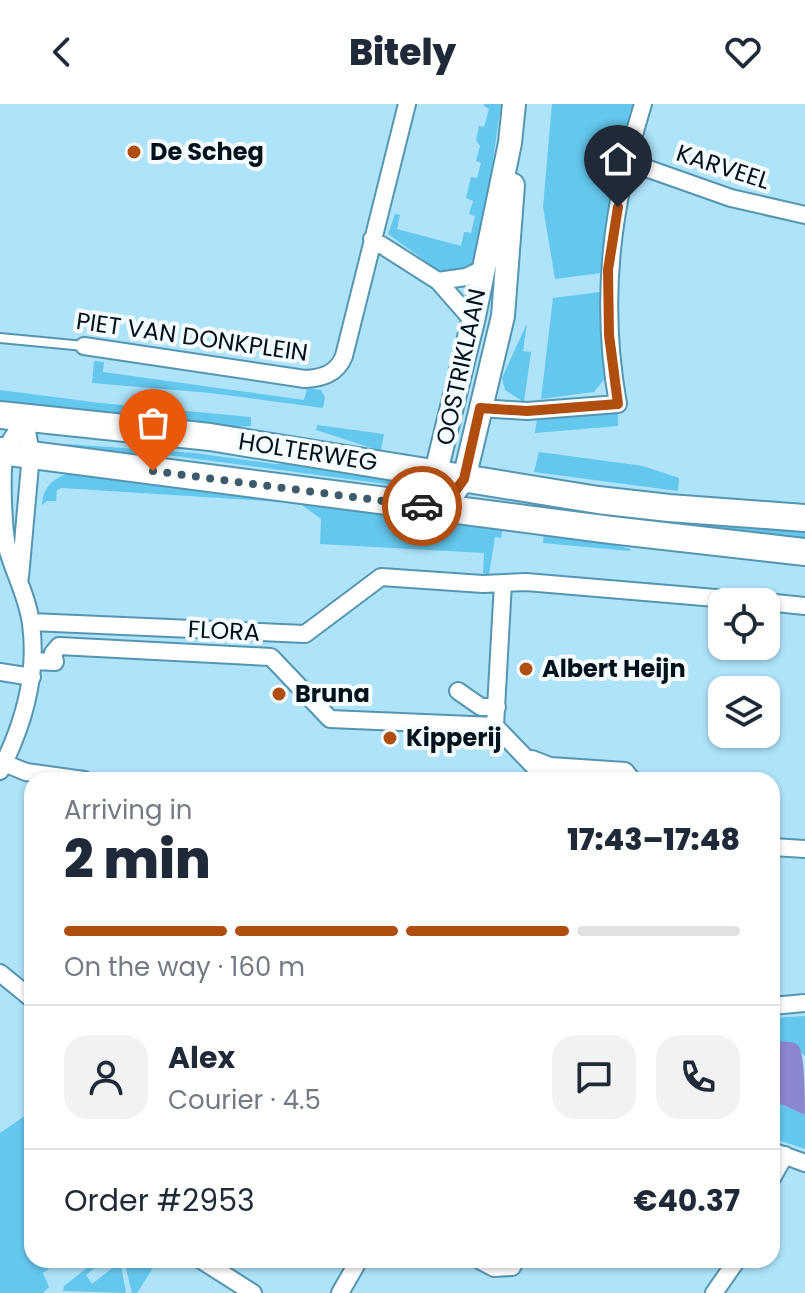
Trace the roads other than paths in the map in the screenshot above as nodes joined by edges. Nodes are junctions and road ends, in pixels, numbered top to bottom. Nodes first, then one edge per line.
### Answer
1 (407, 104) edge
2 (514, 104) edge
3 (643, 104) edge
4 (510, 143) junction
5 (626, 161) junction
6 (805, 215) edge
7 (372, 239) junction
8 (483, 269) junction
9 (438, 281) junction
10 (473, 321) junction
11 (0, 338) edge
12 (84, 346) joint
13 (480, 408) junction
14 (12, 417) edge
15 (2, 452) edge
16 (31, 454) junction
17 (436, 472) junction
18 (464, 479) junction
19 (443, 508) junction
20 (805, 518) edge
21 (805, 552) edge
22 (20, 583) junction
23 (503, 583) junction
24 (708, 597) edge
25 (780, 604) edge
26 (805, 606) edge
27 (31, 622) junction
28 (32, 669) junction
29 (0, 672) edge
30 (458, 691) dead end
31 (497, 707) junction
32 (495, 726) junction
33 (527, 757) junction
34 (2, 767) edge
35 (26, 772) edge
36 (540, 772) edge
37 (626, 772) edge
38 (780, 847) edge
39 (805, 849) edge
40 (0, 973) edge
41 (24, 992) edge
42 (805, 1003) edge
43 (780, 1005) edge
44 (780, 1154) edge
45 (805, 1163) edge
46 (214, 1268) edge
47 (354, 1268) edge
48 (731, 1268) edge
49 (253, 1293) edge
50 (340, 1293) edge
51 (714, 1293) edge

1 - 7 street, PIET VAN DONKPLEIN
2 - 4 street, OOSTRIKLAAN
3 - 5 street
4 - 8 street, OOSTRIKLAAN
4 - 13 street, OOSTRIKLAAN
5 - 6 street, KARVEEL
5 - 13 street
7 - 9 street
7 - 12 street, PIET VAN DONKPLEIN
8 - 9 street
8 - 10 street, OOSTRIKLAAN
9 - 10 street
10 - 17 street, OOSTRIKLAAN
11 - 12 lane, PIET VAN DONKPLEIN
13 - 18 street, OOSTRIKLAAN
14 - 15 street
14 - 16 street
14 - 17 main road, HOLTERWEG
15 - 16 main road, HOLTERWEG
15 - 22 street
16 - 19 main road, HOLTERWEG
16 - 22 street
17 - 18 main road, HOLTERWEG
17 - 19 street, OOSTRIKLAAN
18 - 19 street, OOSTRIKLAAN
18 - 20 main road, HOLTERWEG
19 - 21 main road, HOLTERWEG
22 - 27 street
23 - 24 street, FLORA
23 - 27 street, FLORA
23 - 31 street
25 - 26 street, FLORA
27 - 28 street
28 - 29 street
28 - 32 street, FLORA
28 - 34 street
30 - 31 street
31 - 32 street
32 - 33 street
33 - 36 street
33 - 37 street
34 - 35 street
38 - 39 street
40 - 41 street
42 - 43 street
44 - 45 street
46 - 49 street
47 - 50 street
48 - 51 street

